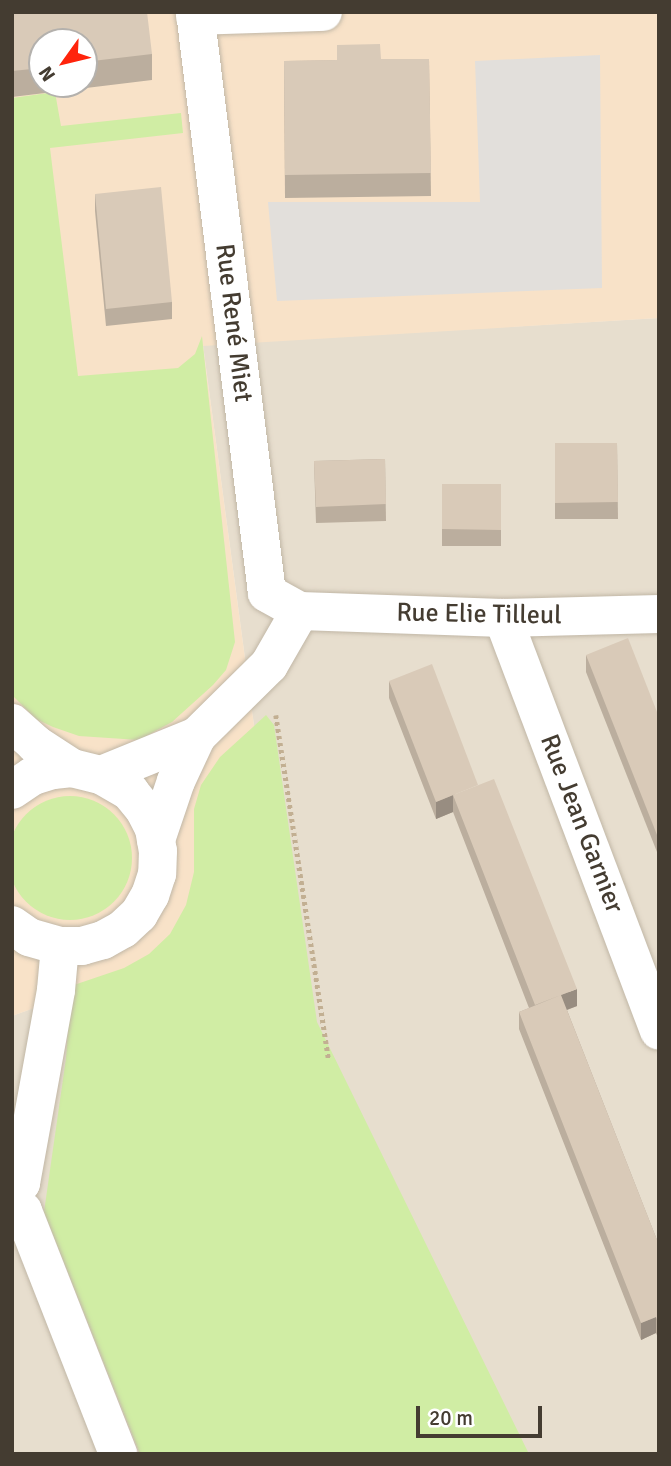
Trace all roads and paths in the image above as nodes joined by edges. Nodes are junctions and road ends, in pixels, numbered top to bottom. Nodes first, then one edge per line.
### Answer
1 (323, 12) edge
2 (195, 14) edge
3 (300, 611) junction
4 (659, 614) edge
5 (503, 618) junction
6 (269, 666) junction
7 (12, 723) edge
8 (197, 736) junction
9 (87, 772) junction
10 (12, 790) edge
11 (156, 840) junction
12 (12, 925) edge
13 (60, 946) junction
14 (659, 1030) edge
15 (329, 1060) dead end
16 (12, 1187) edge
17 (12, 1206) edge
18 (118, 1454) edge

1 - 2 street, Rue René Miet
2 - 3 street, Rue René Miet
3 - 5 street, Rue Elie Tilleul
3 - 6 street
4 - 5 street, Rue Elie Tilleul
5 - 14 street, Rue Jean Garnier
6 - 8 street
6 - 15 path
7 - 9 street
8 - 9 street
8 - 11 street
9 - 10 street
9 - 11 street
11 - 13 street
12 - 13 street
13 - 16 street
17 - 18 street

